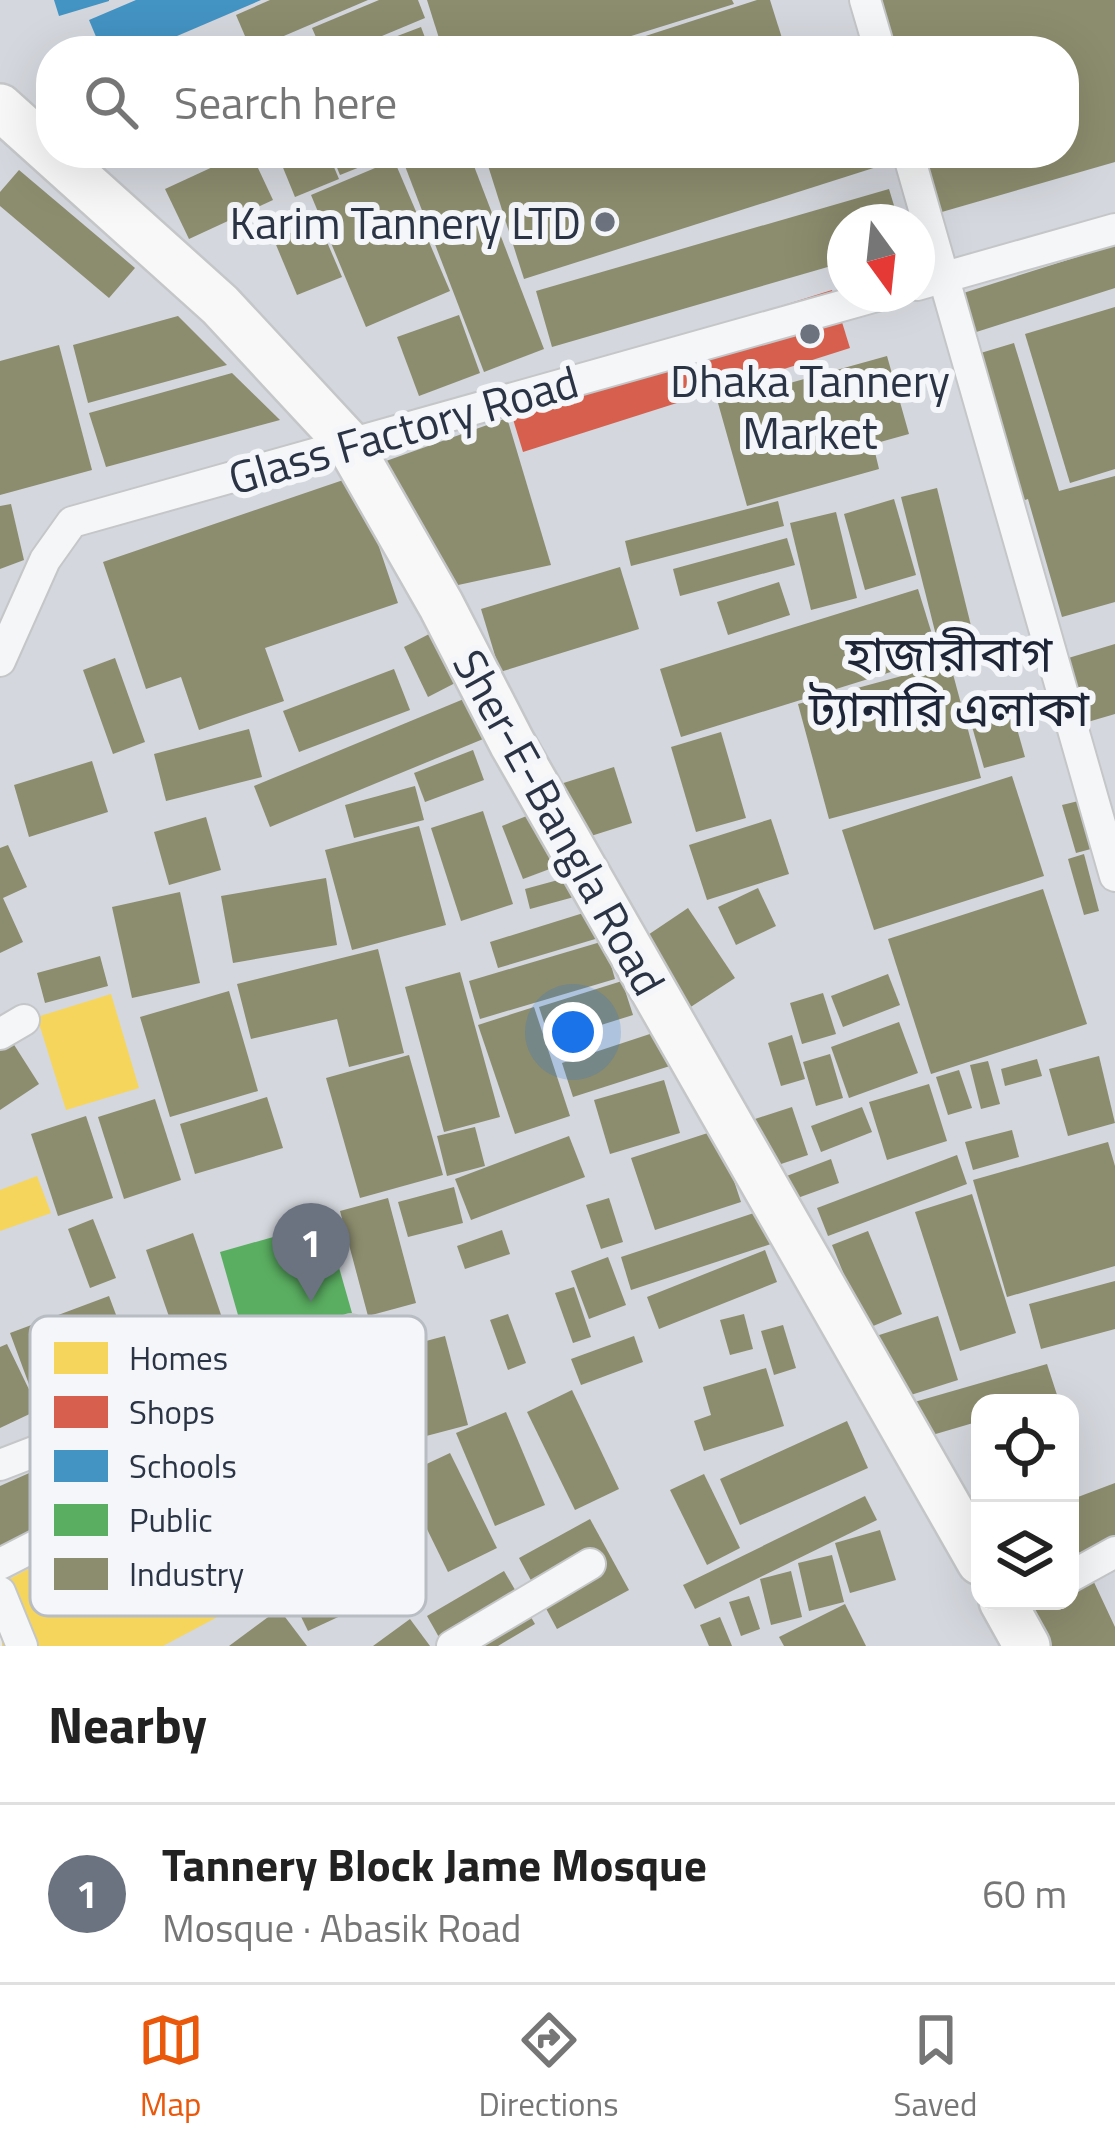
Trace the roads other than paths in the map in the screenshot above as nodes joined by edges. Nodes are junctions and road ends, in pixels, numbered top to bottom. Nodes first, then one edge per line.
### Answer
1 (866, 0) edge
2 (876, 36) edge
3 (0, 107) edge
4 (36, 139) edge
5 (68, 168) edge
6 (911, 168) edge
7 (917, 204) edge
8 (1115, 229) edge
9 (935, 280) edge
10 (935, 296) edge
11 (827, 310) edge
12 (350, 444) junction
13 (0, 661) edge
14 (1115, 876) edge
15 (30, 1453) edge
16 (0, 1465) edge
17 (971, 1546) edge
18 (30, 1549) edge
19 (1115, 1552) edge
20 (0, 1564) edge
21 (590, 1564) dead end
22 (1079, 1572) edge
23 (0, 1592) edge
24 (22, 1646) edge
25 (452, 1646) edge

1 - 2 street
3 - 4 street, Sher-E-Bangla Road
5 - 12 street, Sher-E-Bangla Road
6 - 7 street
8 - 9 street
10 - 14 street
11 - 12 street, Glass Factory Road
12 - 13 street, Glass Factory Road
12 - 17 street, Sher-E-Bangla Road
15 - 16 street
18 - 20 street
19 - 22 street
21 - 25 street
23 - 24 street

